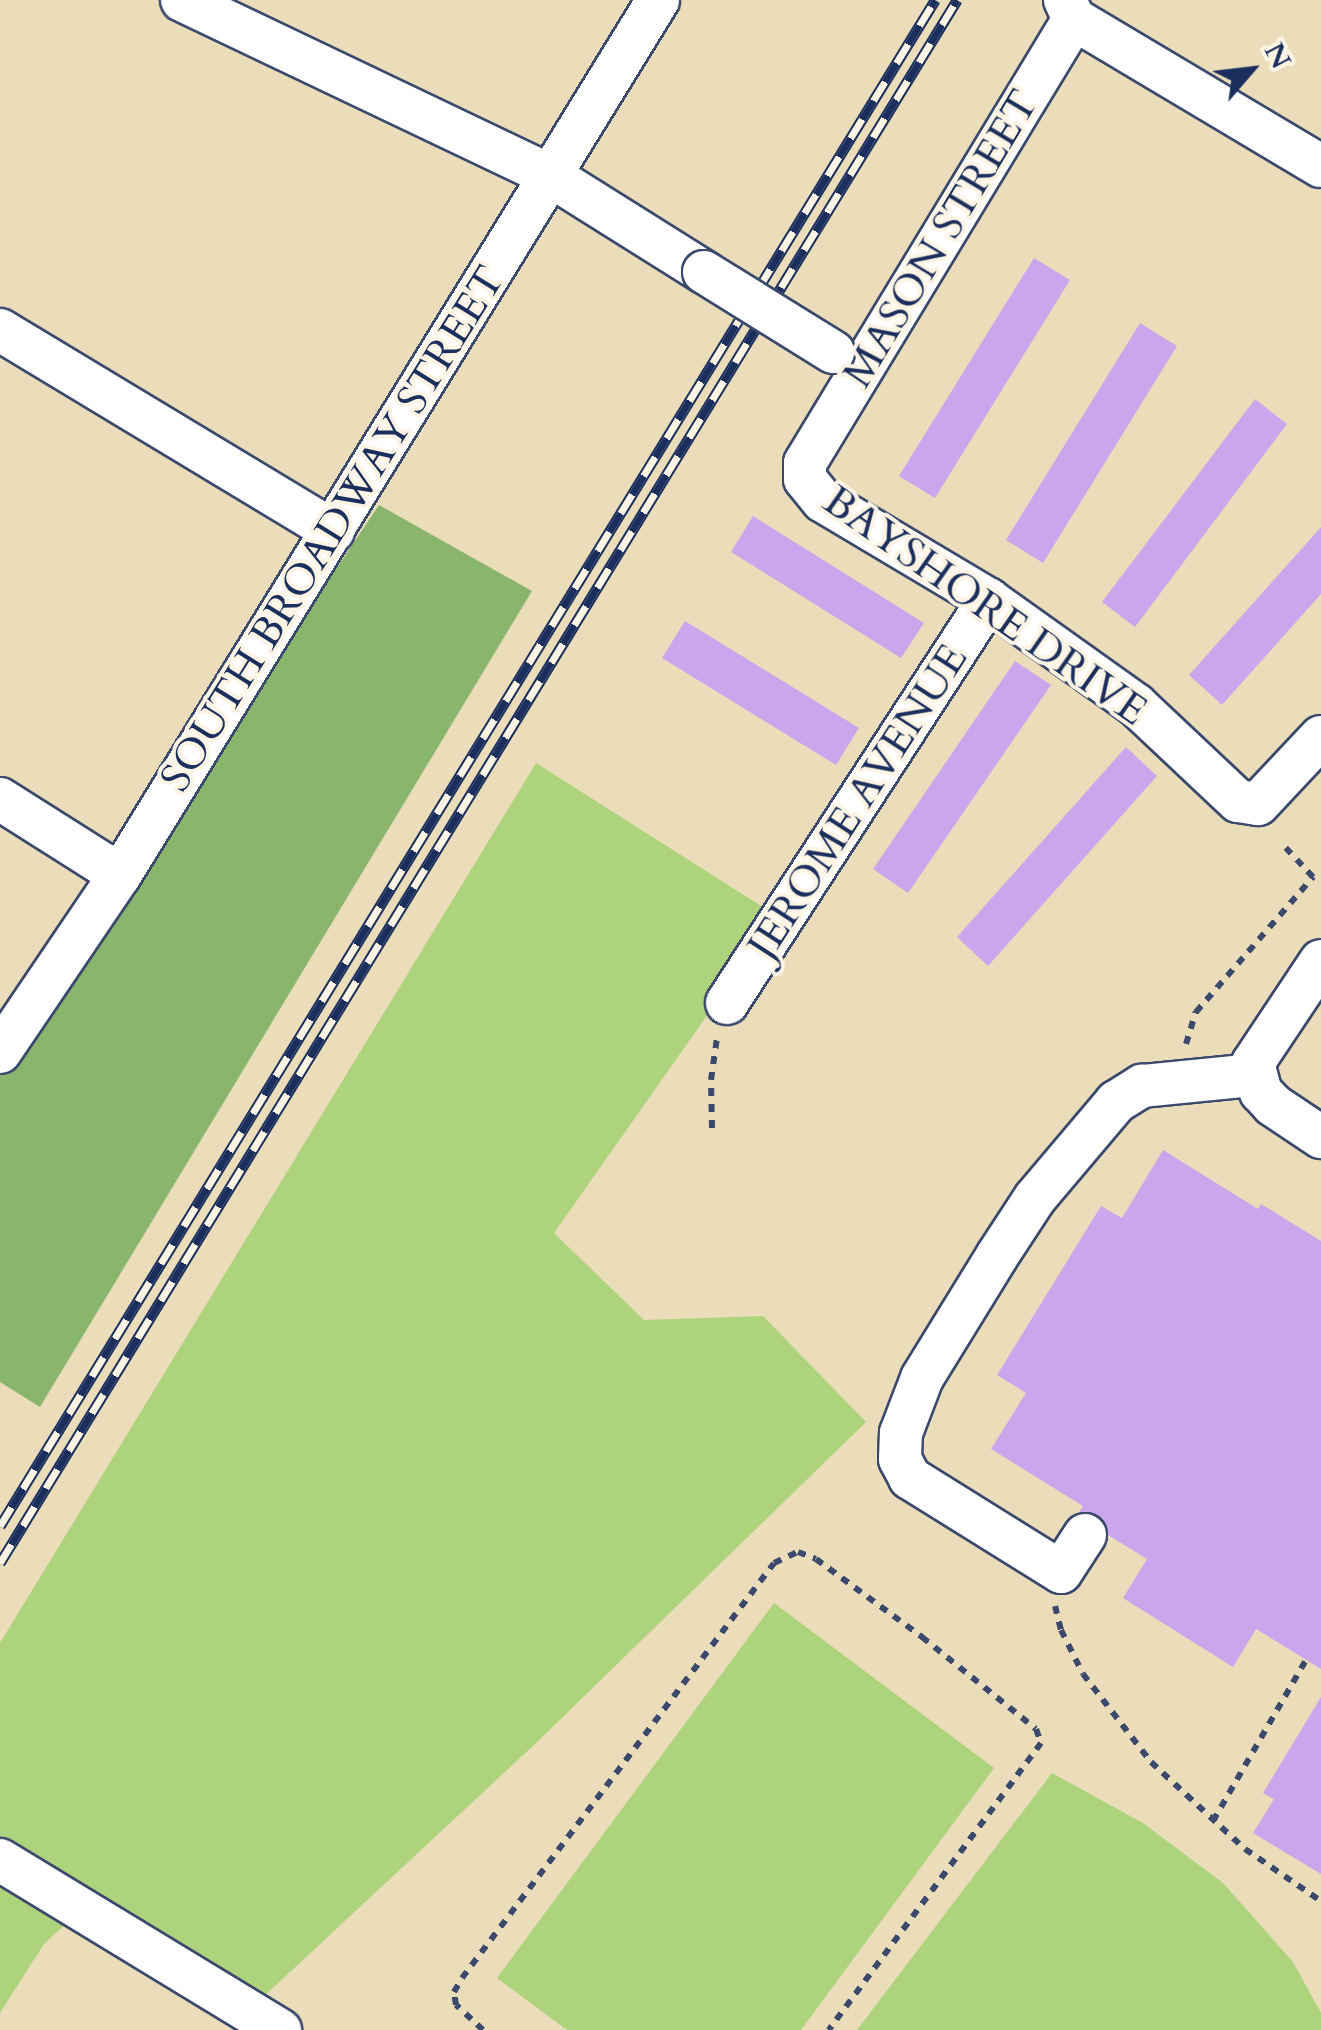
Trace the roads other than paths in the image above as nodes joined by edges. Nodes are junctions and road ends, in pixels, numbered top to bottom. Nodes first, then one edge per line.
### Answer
1 (182, 0) edge
2 (658, 0) edge
3 (1070, 9) edge
4 (1321, 166) edge
5 (550, 176) junction
6 (0, 330) edge
7 (847, 362) junction
8 (806, 479) joint
9 (333, 532) junction
10 (988, 600) junction
11 (1321, 738) edge
12 (4, 809) edge
13 (120, 874) junction
14 (1321, 961) edge
15 (728, 1004) road end
16 (0, 1052) edge
17 (1253, 1075) junction
18 (1321, 1137) edge
19 (1085, 1535) dead end
20 (0, 1860) edge
21 (280, 2030) edge

1 - 5 street
2 - 5 street, SOUTH BROADWAY STREET
3 - 4 street
3 - 7 street, MASON STREET
5 - 7 street, bridge
5 - 9 street, SOUTH BROADWAY STREET
6 - 9 street
7 - 8 street, MASON STREET
8 - 10 street, BAYSHORE DRIVE
9 - 13 street, SOUTH BROADWAY STREET
10 - 11 street, BAYSHORE DRIVE
10 - 15 street, JEROME AVENUE
12 - 13 street
13 - 16 street, SOUTH BROADWAY STREET
14 - 17 street
17 - 18 street
17 - 19 street
20 - 21 street

